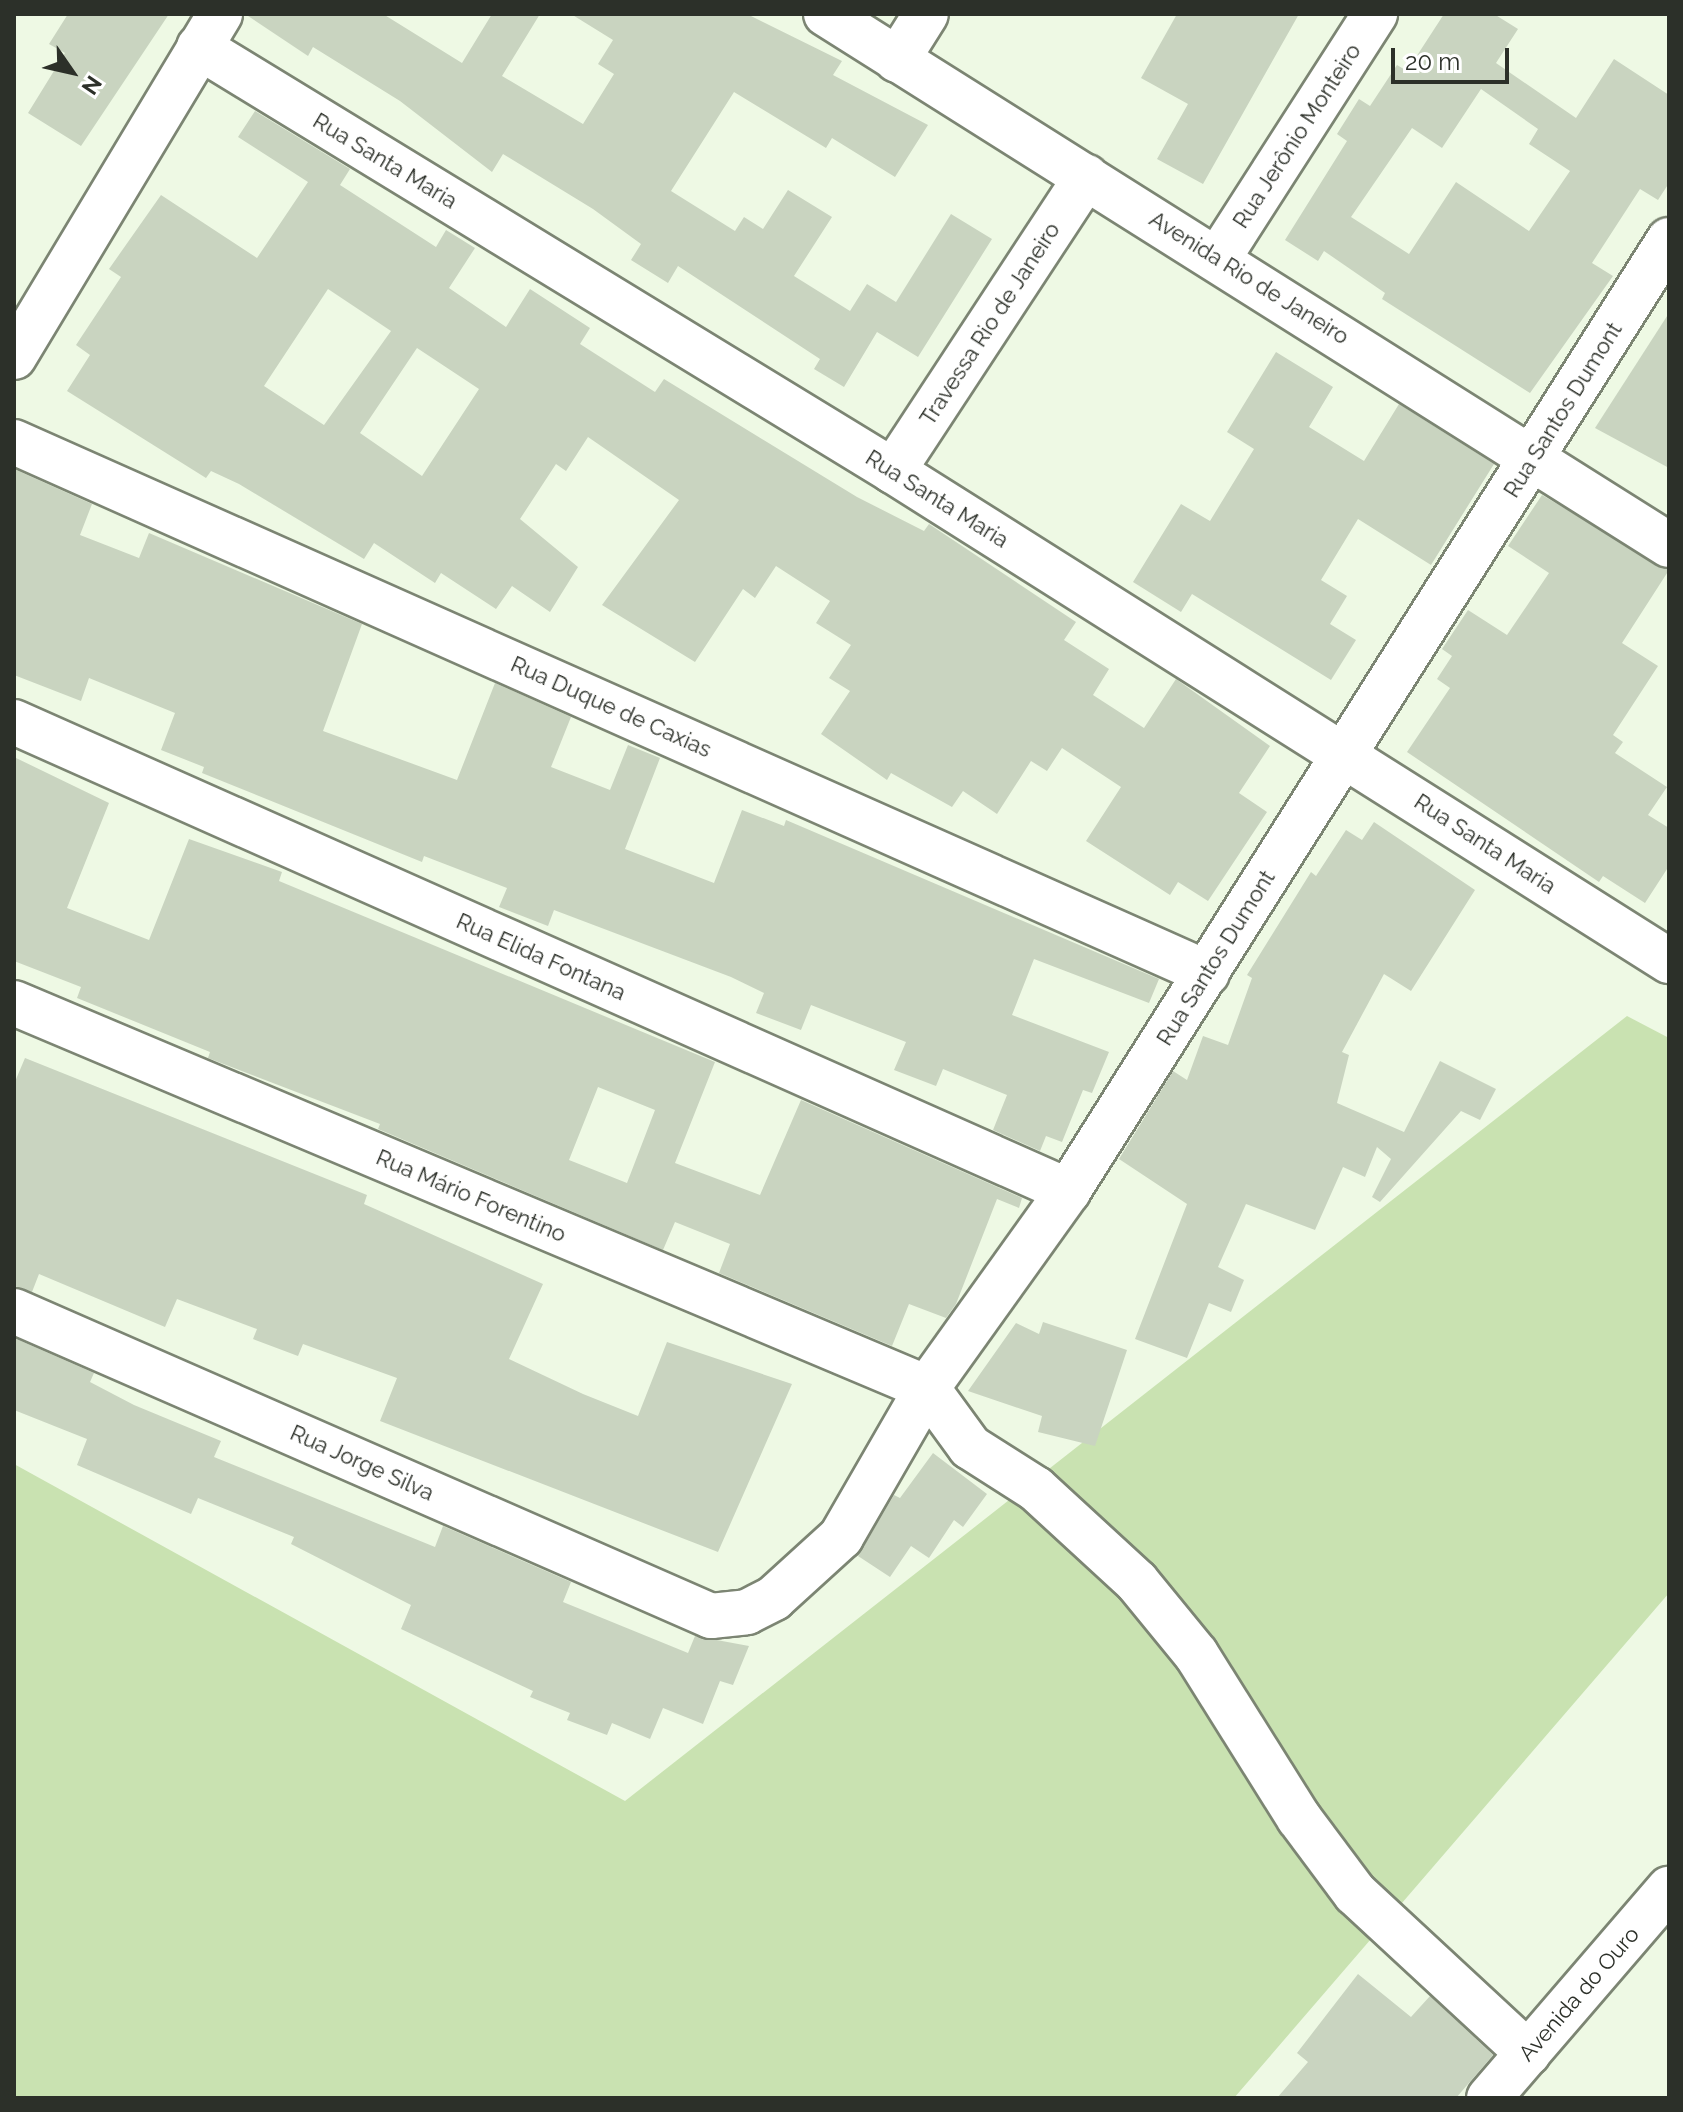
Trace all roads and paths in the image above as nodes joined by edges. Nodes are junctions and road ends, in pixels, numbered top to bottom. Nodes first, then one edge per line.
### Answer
1 (826, 14) edge
2 (926, 14) edge
3 (1375, 14) edge
4 (209, 31) edge
5 (897, 60) junction
6 (1086, 177) junction
7 (1669, 240) edge
8 (1219, 257) junction
9 (14, 357) edge
10 (14, 442) edge
11 (1533, 459) junction
12 (893, 471) junction
13 (1669, 545) edge
14 (14, 722) edge
15 (1344, 754) junction
16 (1669, 961) edge
17 (1207, 973) junction
18 (14, 1003) edge
19 (1068, 1191) junction
20 (14, 1311) edge
21 (927, 1388) junction
22 (711, 1616) joint
23 (1669, 1889) edge
24 (1528, 2053) junction
25 (1489, 2098) edge

1 - 5 street, Avenida Rio de Janeiro
2 - 5 street
3 - 8 street, Rua Jerônio Monteiro
4 - 9 street
4 - 12 street, Rua Santa Maria
5 - 6 street, Avenida Rio de Janeiro
6 - 8 street, Avenida Rio de Janeiro
6 - 12 street, Travessa Rio de Janeiro
7 - 11 street, Rua Santos Dumont
8 - 11 street, Avenida Rio de Janeiro
10 - 17 street, Rua Duque de Caxias
11 - 13 street, Avenida Rio de Janeiro
11 - 15 street, Rua Santos Dumont
12 - 15 street, Rua Santa Maria
14 - 19 street, Rua Elida Fontana
15 - 16 street, Rua Santa Maria
15 - 17 street, Rua Santos Dumont
17 - 19 street, Rua Santos Dumont
18 - 21 street, Rua Mário Forentino
19 - 21 street, Rua Santos Dumont
20 - 22 street, Rua Jorge Silva
21 - 22 street, Rua Santos Dumont
21 - 24 street
23 - 24 street, Avenida do Ouro
24 - 25 street, Avenida do Ouro

